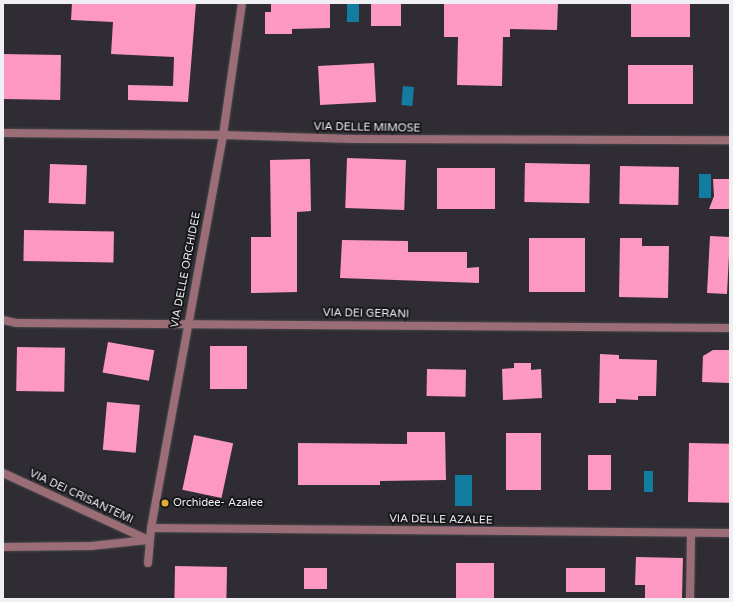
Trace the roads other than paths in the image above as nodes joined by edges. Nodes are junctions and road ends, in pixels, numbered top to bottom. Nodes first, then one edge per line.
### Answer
1 (242, 3) edge
2 (3, 133) edge
3 (223, 135) junction
4 (730, 140) edge
5 (3, 320) edge
6 (188, 323) junction
7 (730, 328) edge
8 (3, 473) edge
9 (151, 528) junction
10 (730, 533) edge
11 (691, 534) junction
12 (149, 540) junction
13 (3, 547) edge
14 (148, 563) dead end
15 (690, 599) edge

1 - 3 street, VIA DELLE ORCHIDEE
2 - 3 street, VIA DELLE MIMOSE
3 - 4 street, VIA DELLE MIMOSE
3 - 6 street, VIA DELLE ORCHIDEE
5 - 6 street, VIA DEI GERANI
6 - 7 street, VIA DEI GERANI
6 - 9 street, VIA DELLE ORCHIDEE
8 - 12 street, VIA DEI CRISANTEMI
9 - 11 street, VIA DELLE AZALEE
9 - 12 street, VIA DELLE ORCHIDEE
10 - 11 street, VIA DELLE AZALEE
11 - 15 street
12 - 13 street
12 - 14 street, VIA DELLE ORCHIDEE

